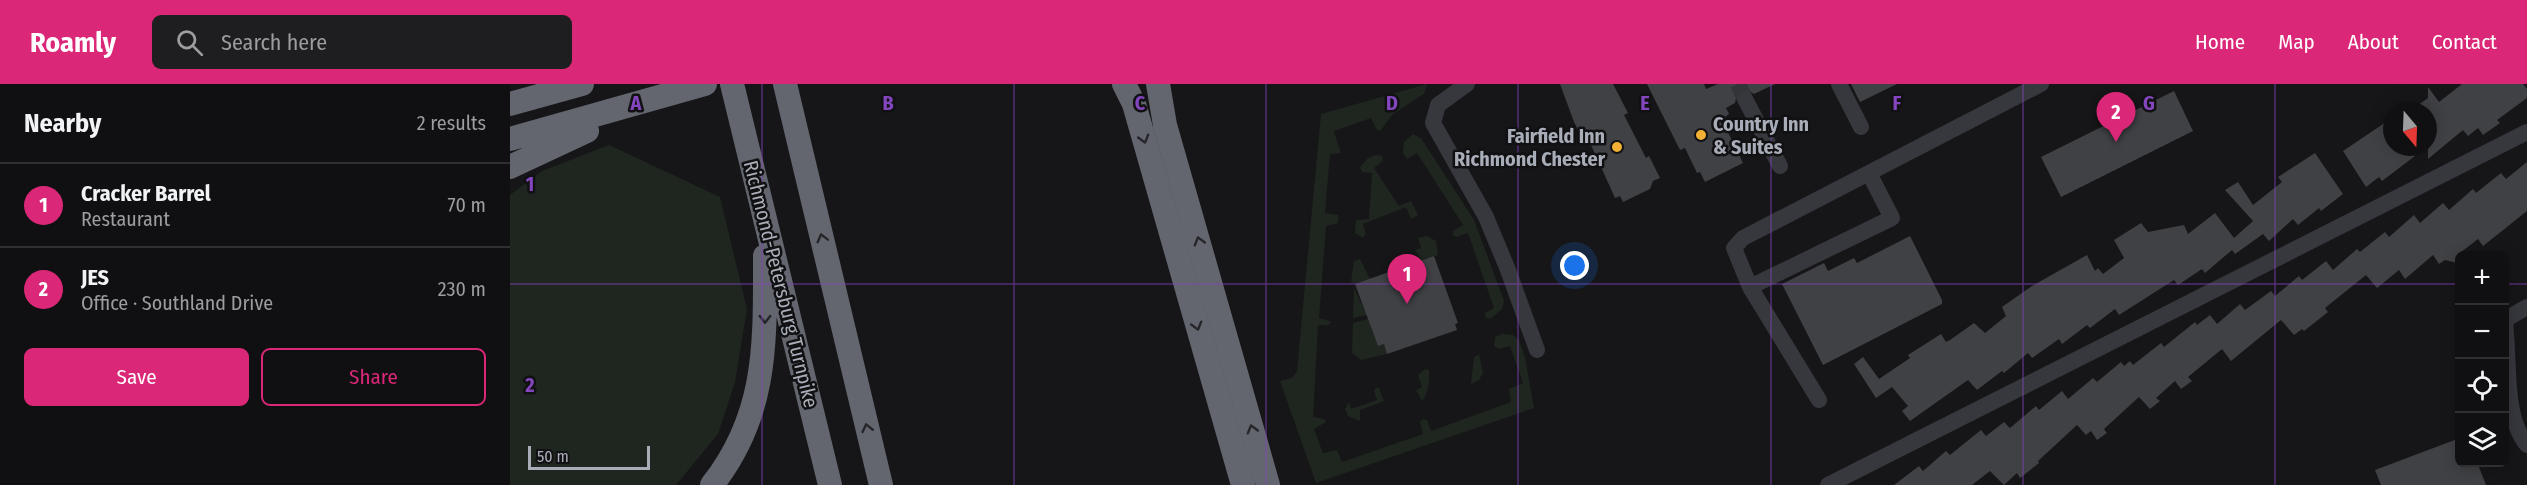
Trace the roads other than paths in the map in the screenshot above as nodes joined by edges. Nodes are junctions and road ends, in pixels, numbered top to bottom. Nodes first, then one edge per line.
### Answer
1 (582, 84) edge
2 (732, 84) edge
3 (785, 84) edge
4 (1124, 84) edge
5 (1158, 84) edge
6 (1467, 84) edge
7 (1839, 84) edge
8 (2041, 84) edge
9 (700, 85) edge
10 (1745, 99) tunnel mouth
11 (514, 102) edge
12 (1860, 127) dead end
13 (2527, 132) edge
14 (510, 139) edge
15 (1780, 166) dead end
16 (510, 167) edge
17 (1869, 173) junction
18 (765, 218) junction
19 (1750, 287) junction
20 (2527, 307) edge
21 (1537, 350) dead end
22 (1819, 400) dead end
23 (2527, 445) edge
24 (712, 485) edge
25 (830, 485) edge
26 (881, 485) edge
27 (1242, 485) edge
28 (1268, 485) edge
29 (1827, 485) edge

1 - 11 highway
2 - 18 highway, Richmond-Petersburg Turnpike
26 -> 3 highway
4 -> 27 highway
28 -> 5 highway
6 - 21 street
7 - 12 street
8 - 17 street
9 - 14 highway
9 - 16 highway
10 - 15 street
13 - 29 street
17 - 19 street
17 - 19 street
18 -> 24 highway
18 - 25 highway, Richmond-Petersburg Turnpike
19 - 22 street
20 - 23 street

